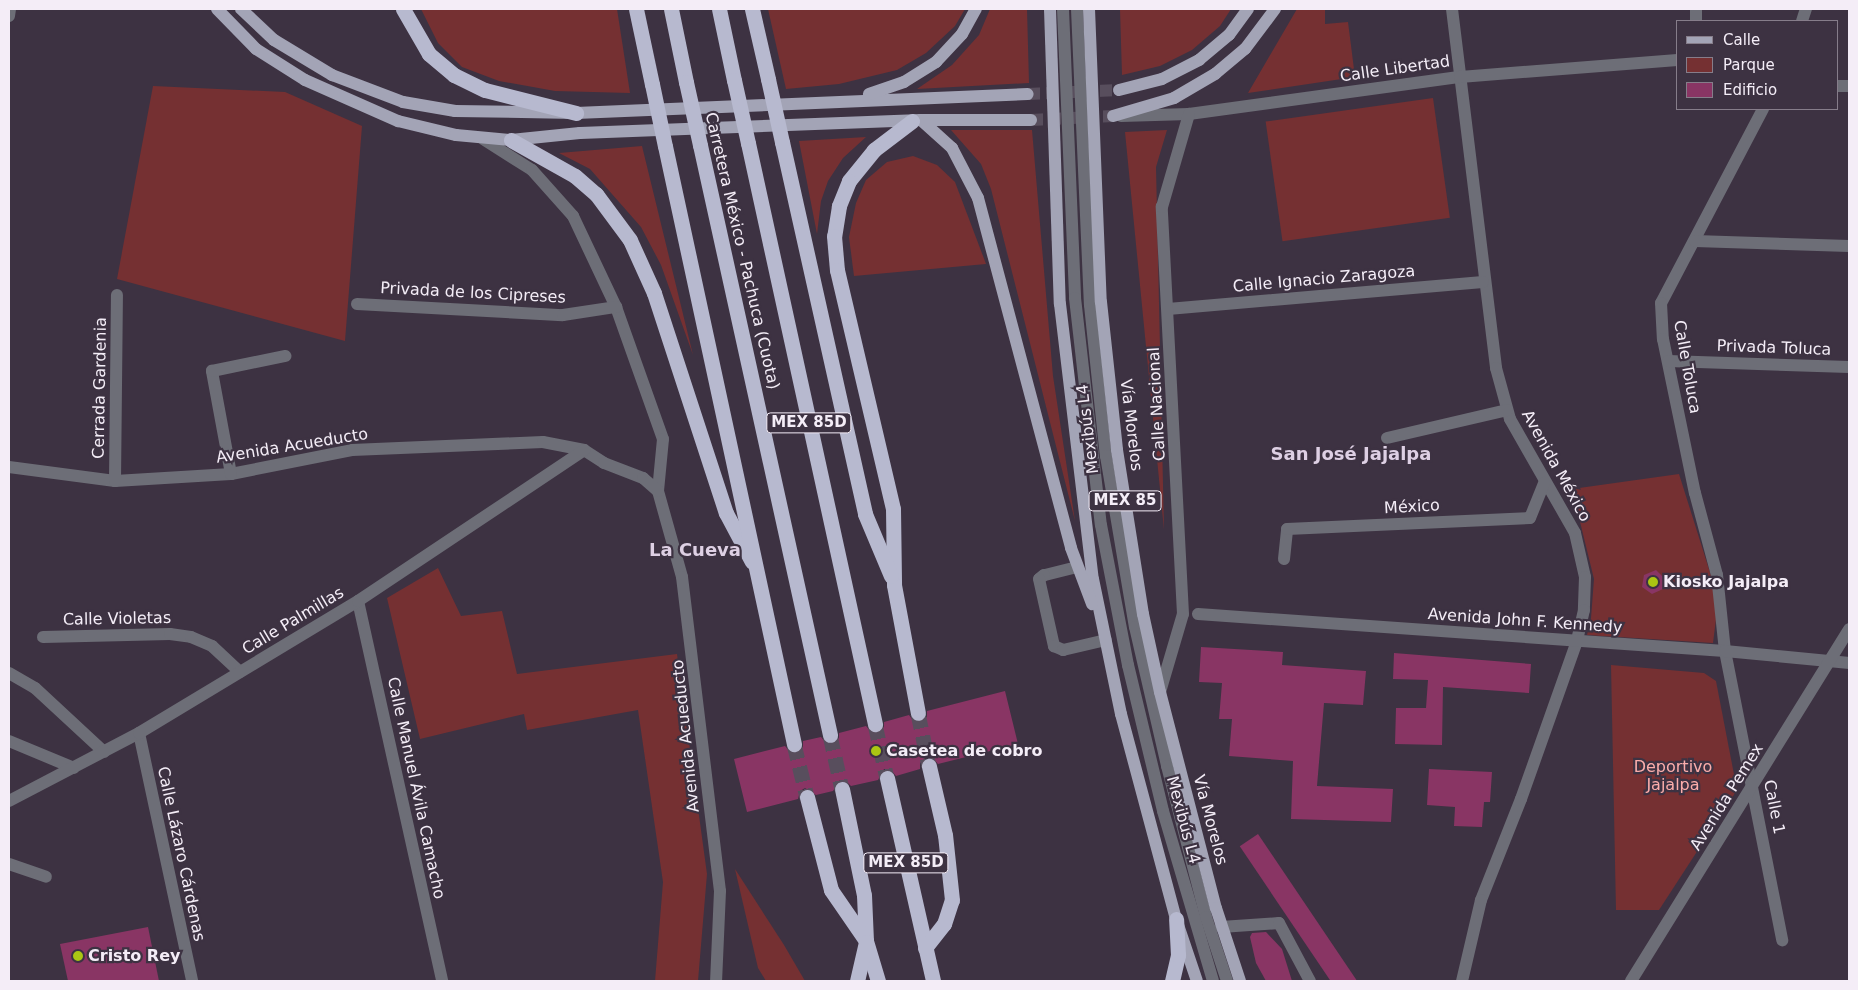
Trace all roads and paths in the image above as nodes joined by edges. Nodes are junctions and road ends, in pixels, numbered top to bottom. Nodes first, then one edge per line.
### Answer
1 (10, 9) edge
2 (217, 9) edge
3 (241, 9) edge
4 (403, 9) edge
5 (636, 9) edge
6 (671, 9) edge
7 (719, 9) edge
8 (752, 9) edge
9 (976, 9) edge
10 (1050, 9) edge
11 (1063, 9) edge
12 (1077, 9) edge
13 (1089, 9) edge
14 (1248, 9) edge
15 (1275, 9) edge
16 (1452, 9) edge
17 (9, 16) edge
18 (1676, 60) edge
19 (1460, 77) junction
20 (1119, 90) tunnel mouth
21 (1028, 94) tunnel mouth
22 (841, 100) junction
23 (1762, 110) edge
24 (576, 113) junction
25 (1189, 114) junction
26 (1116, 116) joint
27 (917, 120) junction
28 (1031, 120) tunnel mouth
29 (484, 139) junction
30 (511, 140) junction
31 (1694, 241) junction
32 (1849, 246) edge
33 (1483, 282) junction
34 (117, 295) dead end
35 (358, 304) dead end
36 (616, 308) junction
37 (1168, 309) junction
38 (285, 356) dead end
39 (1668, 361) junction
40 (1849, 367) edge
41 (1507, 410) junction
42 (1387, 438) dead end
43 (584, 450) junction
44 (9, 467) edge
45 (232, 474) junction
46 (115, 481) junction
47 (1544, 483) junction
48 (658, 491) junction
49 (1284, 559) dead end
50 (1077, 567) junction
51 (758, 569) junction
52 (894, 585) junction
53 (358, 601) junction
54 (1198, 614) dead end
55 (1102, 621) junction
56 (1849, 629) edge
57 (43, 637) dead end
58 (1106, 640) junction
59 (1576, 641) junction
60 (1725, 651) junction
61 (1830, 661) junction
62 (1849, 663) edge
63 (9, 672) edge
64 (240, 672) junction
65 (1160, 692) junction
66 (918, 713) tunnel mouth
67 (875, 724) tunnel mouth
68 (139, 733) junction
69 (830, 735) tunnel mouth
70 (9, 741) edge
71 (794, 744) tunnel mouth
72 (104, 752) junction
73 (929, 766) tunnel mouth
74 (74, 768) junction
75 (887, 778) tunnel mouth
76 (1754, 786) junction
77 (842, 788) tunnel mouth
78 (807, 797) tunnel mouth
79 (9, 801) edge
80 (9, 864) edge
81 (46, 877) dead end
82 (1176, 919) junction
83 (1222, 927) junction
84 (1782, 940) dead end
85 (866, 941) junction
86 (925, 948) junction
87 (1313, 980) edge
88 (192, 981) edge
89 (442, 981) edge
90 (716, 981) edge
91 (857, 981) edge
92 (878, 981) edge
93 (933, 981) edge
94 (945, 981) edge
95 (1172, 981) edge
96 (1197, 981) edge
97 (1213, 981) edge
98 (1227, 981) edge
99 (1240, 981) edge
100 (1462, 981) edge
101 (1631, 981) edge

1 - 17 street
2 - 29 main road
3 - 24 main road
4 - 24 highway
5 - 51 highway, bridge
6 - 69 highway, Carretera México - Pachuca (Cuota) / MEX 85D, bridge
7 - 67 highway, Carretera México - Pachuca (Cuota) / MEX 85D, bridge
8 - 52 highway, bridge
9 - 22 main road
10 - 55 main road, MEX 85
11 - 97 street, Mexibús L4
12 - 98 street, Mexibús L4
13 - 65 main road, Vía Morelos / MEX 85
14 - 20 main road
15 - 26 main road
16 - 19 street, Avenida México
18 - 19 street, Calle Libertad
19 - 25 street, Calle Libertad
19 - 33 street, Avenida México
21 - 22 main road
22 - 24 main road
23 - 31 street, Calle Toluca
25 - 26 street, Calle Libertad
25 - 37 street, Calle Nacional
27 - 28 main road
27 - 30 main road
27 - 50 main road
27 - 52 highway
29 - 30 main road
29 - 36 street, Avenida Acueducto
30 - 51 highway
31 - 32 street
31 - 39 street, Calle Toluca
33 - 37 street, Calle Ignacio Zaragoza
33 - 41 street, Avenida México
34 - 46 street, Cerrada Gardenia
35 - 36 street, Privada de los Cipreses
36 - 48 street, Avenida Acueducto
37 - 65 street, Calle Nacional
38 - 45 street
39 - 40 street, Privada Toluca
39 - 60 street, Calle Toluca
41 - 42 street
41 - 47 street, Avenida México
43 - 45 street, Avenida Acueducto
43 - 48 street, Avenida Acueducto
43 - 53 street, Calle Palmillas
44 - 46 street, Avenida Acueducto
45 - 46 street, Avenida Acueducto
47 - 49 street, México
47 - 59 street, Avenida México
48 - 90 street, Avenida Acueducto
50 - 55 main road
50 - 58 street
51 - 71 highway
52 - 66 highway
53 - 64 street, Calle Palmillas
53 - 89 street, Calle Manuel Ávila Camacho
54 - 59 street, Avenida John F. Kennedy
55 - 58 main road, MEX 85
56 - 61 street, Avenida Pemex
57 - 64 street, Calle Violetas
58 - 82 main road, MEX 85
59 - 60 street, Avenida John F. Kennedy
59 - 100 street, Avenida México
60 - 61 street, Avenida John F. Kennedy
60 - 76 street, Calle 1
61 - 62 street, Avenida John F. Kennedy
61 - 76 street, Avenida Pemex
63 - 72 street
64 - 68 street, Calle Palmillas
65 - 83 main road, Vía Morelos / MEX 85
68 - 72 street, Calle Palmillas
68 - 88 street, Calle Lázaro Cárdenas
70 - 74 street
72 - 74 street, Calle Palmillas
73 - 86 highway
74 - 79 street, Calle Palmillas
75 - 86 highway, MEX 85D
76 - 84 street, Calle 1
76 - 101 street, Avenida Pemex
77 - 85 highway, MEX 85D
78 - 85 highway
80 - 81 street
82 - 95 highway
82 - 96 main road, MEX 85
83 - 87 street
83 - 99 main road, Vía Morelos / MEX 85
85 - 91 highway
85 - 92 highway, MEX 85D
86 - 93 highway, MEX 85D
86 - 94 highway

